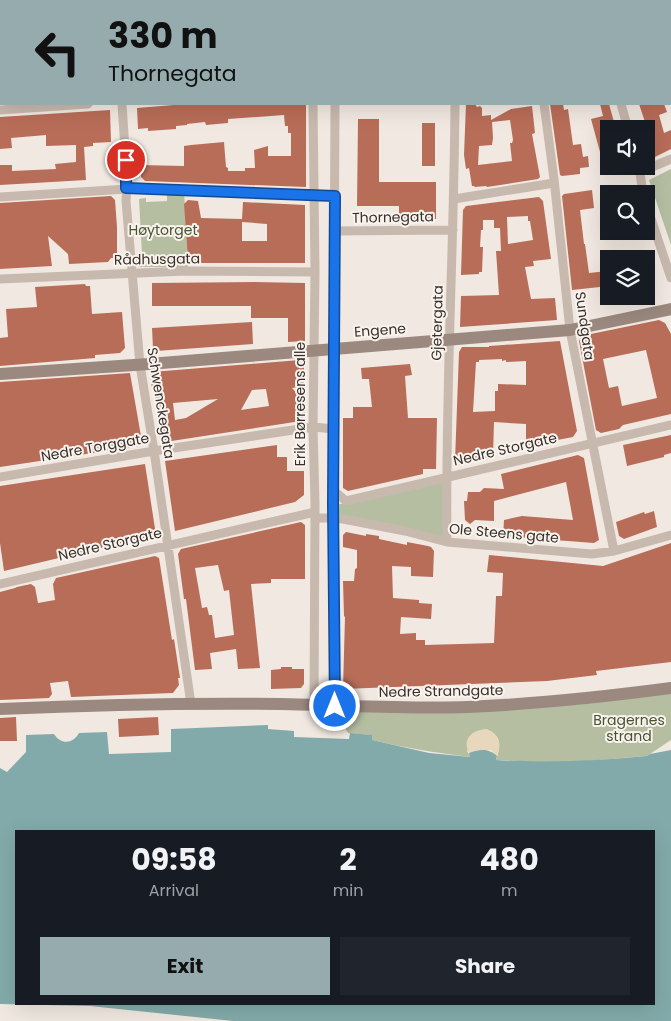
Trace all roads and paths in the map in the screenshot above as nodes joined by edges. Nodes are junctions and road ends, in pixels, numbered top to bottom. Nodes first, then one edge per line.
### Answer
1 (73, 105) edge
2 (122, 105) edge
3 (313, 105) edge
4 (335, 105) edge
5 (455, 105) edge
6 (544, 105) edge
7 (621, 105) edge
8 (0, 110) edge
9 (625, 120) edge
10 (671, 159) edge
11 (655, 164) edge
12 (554, 183) junction
13 (126, 188) junction
14 (0, 196) edge
15 (315, 196) junction
16 (335, 196) junction
17 (454, 198) junction
18 (453, 230) junction
19 (655, 231) edge
20 (334, 232) junction
21 (315, 272) junction
22 (131, 273) junction
23 (671, 278) edge
24 (0, 279) edge
25 (670, 311) edge
26 (570, 330) junction
27 (450, 340) junction
28 (334, 349) junction
29 (314, 350) junction
30 (140, 364) junction
31 (0, 374) edge
32 (671, 426) edge
33 (313, 428) junction
34 (334, 429) junction
35 (592, 443) junction
36 (154, 451) junction
37 (0, 477) edge
38 (446, 477) junction
39 (334, 491) junction
40 (315, 515) junction
41 (334, 518) junction
42 (671, 535) edge
43 (448, 542) junction
44 (168, 545) junction
45 (614, 551) junction
46 (0, 584) edge
47 (671, 688) edge
48 (191, 704) junction
49 (314, 705) junction
50 (335, 706) junction
51 (0, 709) edge

1 - 8 street
2 - 13 street, Schwenckegata
3 - 15 street, Erik Børresens alle
4 - 16 street
5 - 17 street, Gjetergata
6 - 12 street, Sundgata
7 - 9 street
10 - 11 street
12 - 17 street
12 - 26 street, Sundgata
13 - 14 street
13 - 15 street
13 - 22 street, Schwenckegata
15 - 16 street
15 - 21 street, Erik Børresens alle
16 - 20 street
17 - 18 street, Gjetergata
18 - 20 street, Thornegata
18 - 27 street, Gjetergata
19 - 23 street
20 - 28 street
21 - 22 street, Rådhusgata
21 - 29 street, Erik Børresens alle
22 - 24 street, Rådhusgata
22 - 30 street, Schwenckegata
25 - 26 street, Engene
26 - 27 street, Engene
26 - 35 street, Sundgata
27 - 28 street, Engene
27 - 38 street, Gjetergata
28 - 29 street, Engene
28 - 34 street
29 - 30 street, Engene
29 - 33 street, Erik Børresens alle
30 - 31 street, Engene
30 - 36 street, Schwenckegata
32 - 35 street, Nedre Storgate
33 - 34 street, Nedre Torggate
33 - 36 street, Nedre Torggate
33 - 40 street, Erik Børresens alle
34 - 39 street
35 - 38 street, Nedre Storgate
35 - 45 street, Sundgata
36 - 37 street, Nedre Torggate
36 - 44 street, Schwenckegata
38 - 39 street, Nedre Storgate
38 - 43 street, Gjetergata
39 - 41 street
40 - 41 street, Nedre Storgate
40 - 44 street, Nedre Storgate
40 - 49 street, Erik Børresens alle
41 - 43 street, Ole Steens gate
41 - 50 street
42 - 45 street, Ole Steens gate
43 - 45 street, Ole Steens gate
44 - 46 street, Nedre Storgate
44 - 48 street, Schwenckegata
47 - 50 street, Nedre Strandgate
48 - 49 street, Nedre Strandgate
48 - 51 street, Nedre Strandgate
49 - 50 street, Nedre Strandgate

